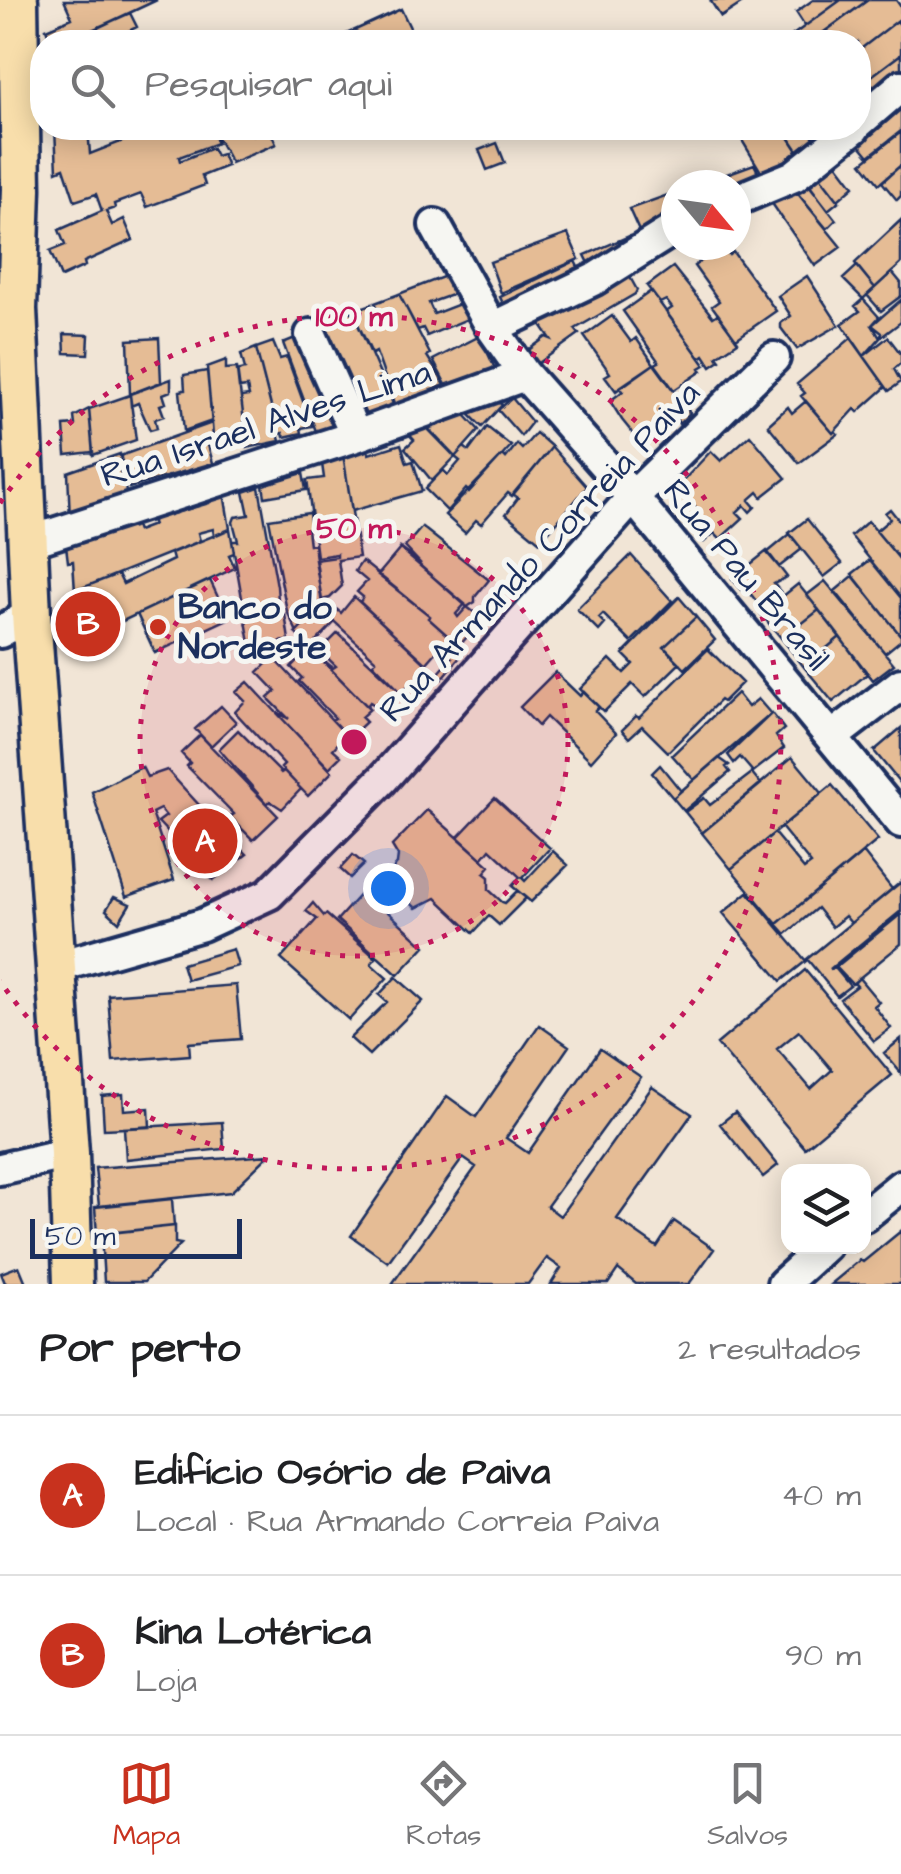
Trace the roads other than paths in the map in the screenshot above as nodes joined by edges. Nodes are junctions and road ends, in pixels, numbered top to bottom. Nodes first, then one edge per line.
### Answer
1 (18, 0) edge
2 (901, 86) edge
3 (871, 112) edge
4 (838, 140) edge
5 (0, 144) edge
6 (21, 189) junction
7 (751, 195) edge
8 (435, 226) dead end
9 (661, 237) edge
10 (9, 325) edge
11 (492, 328) junction
12 (312, 335) dead end
13 (774, 358) dead end
14 (525, 376) junction
15 (356, 436) junction
16 (632, 497) junction
17 (29, 542) junction
18 (16, 623) edge
19 (901, 684) edge
20 (832, 738) junction
21 (901, 822) edge
22 (56, 966) junction
23 (68, 1153) junction
24 (0, 1169) edge
25 (901, 1186) edge
26 (871, 1210) edge
27 (817, 1254) edge
28 (73, 1284) edge
29 (783, 1284) edge

1 - 6 main road
2 - 3 street
4 - 7 street
5 - 6 main road
6 - 10 main road
8 - 11 street, Rua Pau Brasil
9 - 11 street
10 - 17 main road
11 - 14 street, Rua Pau Brasil
12 - 15 street
13 - 16 street, Rua Armando Correia Paiva
14 - 15 street, Rua Israel Alves Lima
14 - 16 street, Rua Pau Brasil
15 - 17 street, Rua Israel Alves Lima
16 - 20 street, Rua Pau Brasil
16 - 22 street, Rua Armando Correia Paiva
17 - 18 main road
18 - 22 main road
19 - 20 street
20 - 21 street, Rua Pau Brasil
22 - 23 main road
23 - 24 street
23 - 28 main road
25 - 26 street
27 - 29 street

